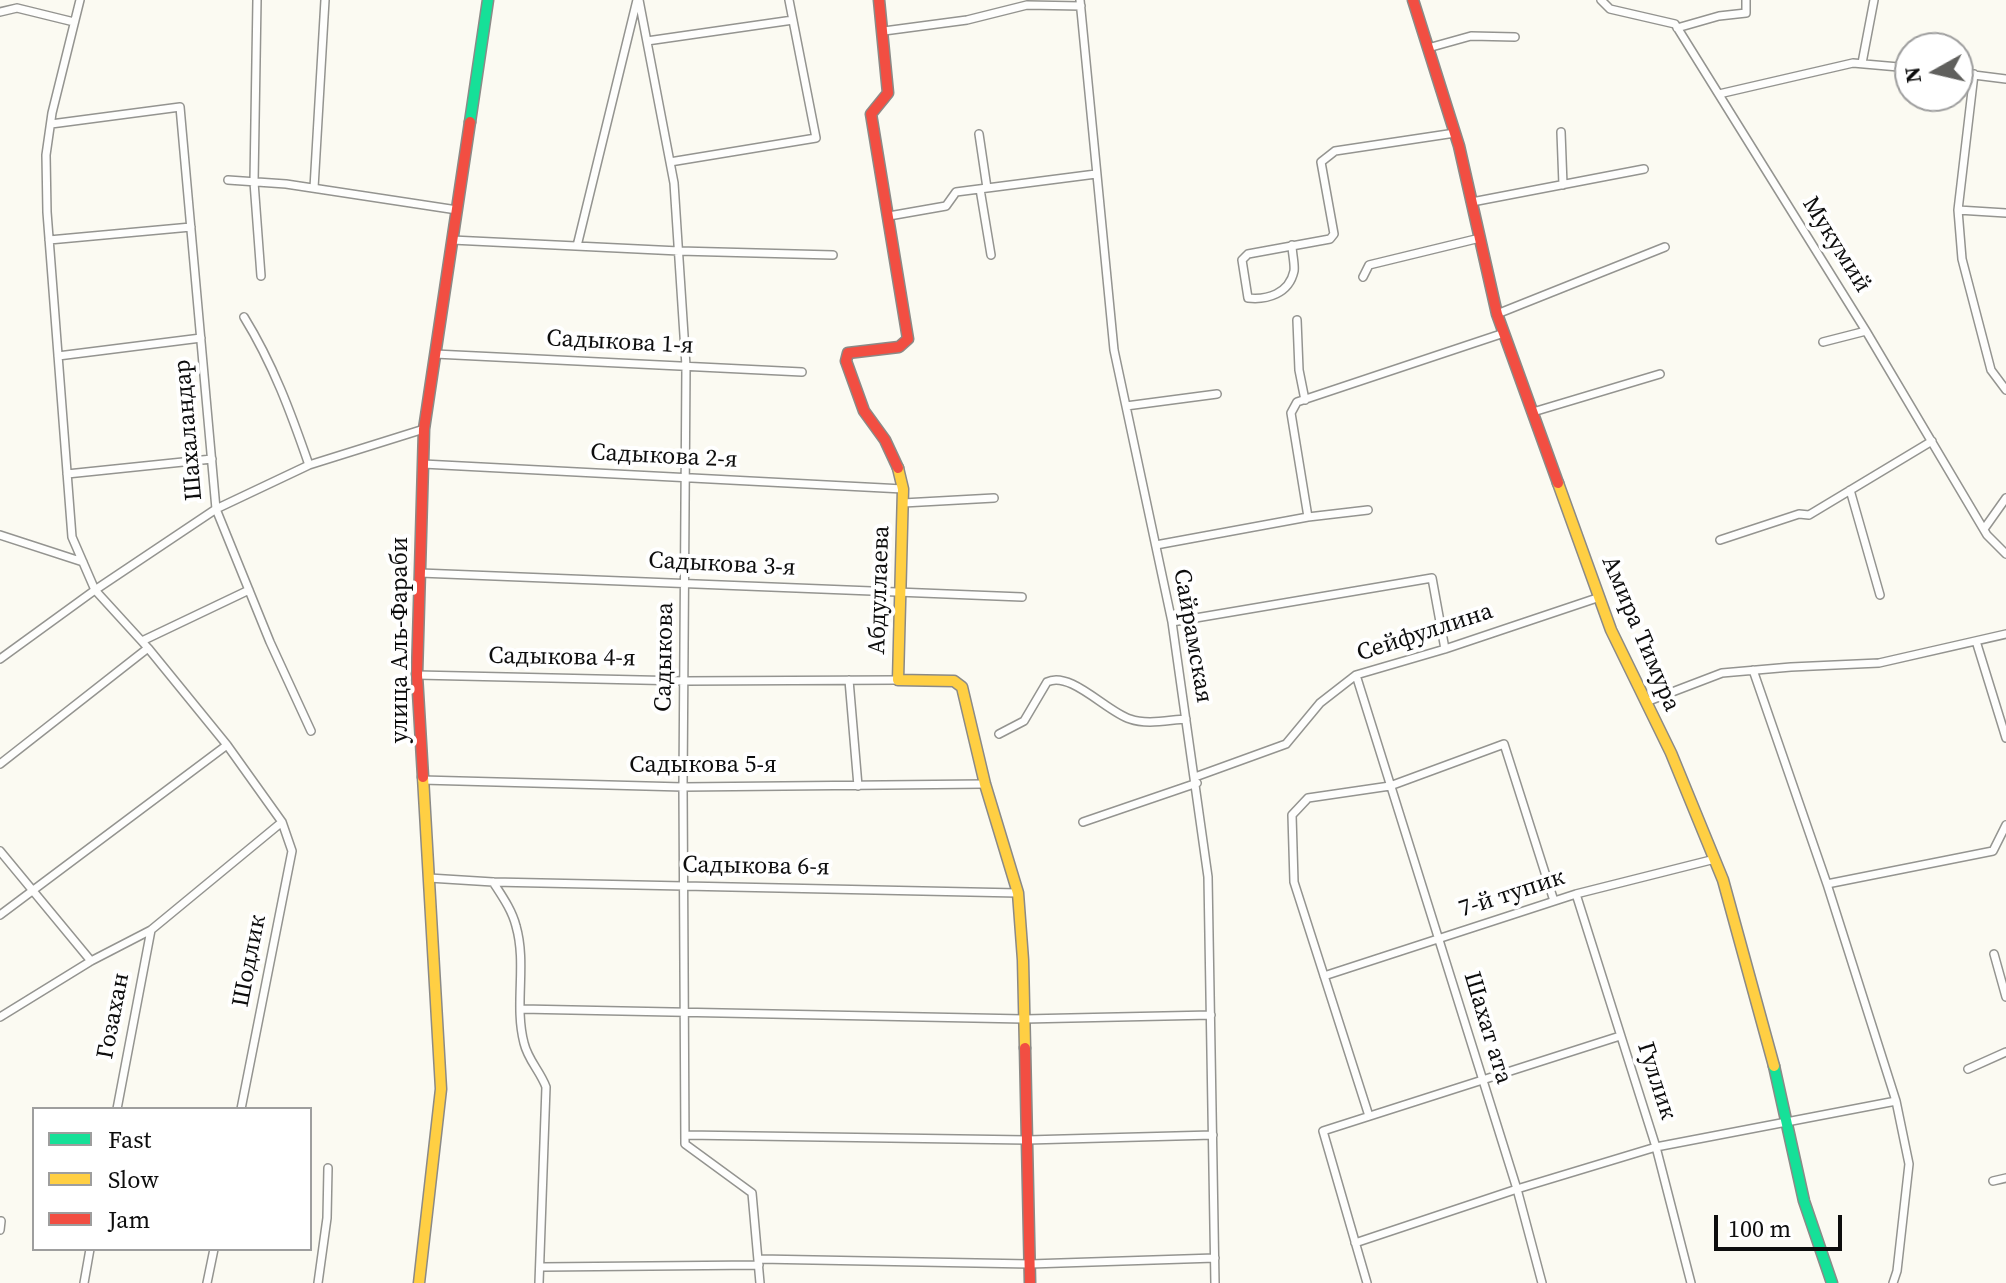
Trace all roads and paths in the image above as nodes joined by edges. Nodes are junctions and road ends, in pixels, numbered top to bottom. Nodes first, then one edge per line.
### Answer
1 (80, 0) edge
2 (257, 0) edge
3 (325, 0) edge
4 (488, 0) edge
5 (638, 0) edge
6 (789, 0) edge
7 (879, 0) edge
8 (1413, 0) edge
9 (1601, 0) edge
10 (1746, 0) edge
11 (1874, 0) edge
12 (1080, 3) edge
13 (16, 4) edge
14 (0, 12) edge
15 (793, 20) junction
16 (74, 22) junction
17 (1677, 28) junction
18 (884, 31) junction
19 (1515, 37) dead end
20 (647, 41) junction
21 (1428, 48) junction
22 (1862, 63) junction
23 (1894, 66) edge
24 (1974, 74) edge
25 (2006, 79) edge
26 (1719, 94) junction
27 (1970, 112) edge
28 (51, 124) junction
29 (1561, 132) dead end
30 (1455, 133) junction
31 (979, 134) dead end
32 (670, 162) junction
33 (1644, 169) dead end
34 (1096, 174) junction
35 (228, 180) dead end
36 (254, 182) junction
37 (1563, 185) junction
38 (314, 188) junction
39 (984, 188) junction
40 (1472, 202) junction
41 (457, 210) junction
42 (1958, 210) junction
43 (2006, 213) edge
44 (889, 216) junction
45 (191, 227) junction
46 (1480, 238) junction
47 (49, 240) junction
48 (452, 240) junction
49 (1292, 245) junction
50 (577, 246) junction
51 (1665, 247) dead end
52 (679, 251) junction
53 (833, 255) dead end
54 (991, 255) dead end
55 (261, 276) dead end
56 (1363, 277) dead end
57 (1497, 314) junction
58 (244, 317) dead end
59 (1297, 320) dead end
60 (1866, 331) junction
61 (1504, 333) junction
62 (201, 338) junction
63 (1823, 342) dead end
64 (435, 354) junction
65 (58, 356) junction
66 (686, 366) junction
67 (802, 372) dead end
68 (1660, 374) dead end
69 (2006, 390) edge
70 (1217, 394) dead end
71 (1305, 400) junction
72 (1126, 406) junction
73 (1533, 412) junction
74 (424, 429) junction
75 (1932, 441) junction
76 (212, 459) junction
77 (423, 464) junction
78 (309, 465) junction
79 (67, 474) junction
80 (687, 479) junction
81 (903, 489) junction
82 (1850, 490) junction
83 (994, 498) dead end
84 (2006, 498) edge
85 (903, 503) junction
86 (216, 509) junction
87 (1368, 510) dead end
88 (1308, 517) junction
89 (1984, 529) junction
90 (0, 535) edge
91 (1720, 540) dead end
92 (1156, 545) junction
93 (2006, 554) edge
94 (83, 562) junction
95 (420, 573) junction
96 (686, 583) junction
97 (95, 590) junction
98 (249, 590) junction
99 (898, 594) junction
100 (1880, 595) dead end
101 (1022, 597) dead end
102 (1600, 597) junction
103 (1172, 622) junction
104 (2006, 634) edge
105 (1976, 641) junction
106 (145, 645) junction
107 (1445, 649) junction
108 (0, 659) edge
109 (1753, 670) junction
110 (417, 675) junction
111 (1356, 675) junction
112 (849, 680) junction
113 (898, 680) junction
114 (685, 681) junction
115 (1646, 702) junction
116 (1186, 719) junction
117 (311, 731) dead end
118 (999, 734) dead end
119 (2006, 738) edge
120 (227, 745) junction
121 (0, 764) edge
122 (422, 780) junction
123 (1196, 780) junction
124 (985, 784) junction
125 (858, 786) junction
126 (1390, 786) junction
127 (683, 787) junction
128 (282, 822) junction
129 (1083, 822) dead end
130 (2006, 825) edge
131 (0, 851) edge
132 (1715, 859) junction
133 (429, 878) junction
134 (493, 882) junction
135 (1827, 884) junction
136 (684, 885) junction
137 (33, 891) junction
138 (1018, 893) junction
139 (1576, 894) junction
140 (1554, 901) junction
141 (0, 915) edge
142 (151, 930) junction
143 (1439, 939) junction
144 (1994, 954) dead end
145 (91, 961) junction
146 (1324, 976) junction
147 (2006, 997) edge
148 (521, 1009) junction
149 (684, 1010) junction
150 (1211, 1015) junction
151 (0, 1017) edge
152 (1024, 1019) junction
153 (1620, 1036) junction
154 (2006, 1052) edge
155 (1968, 1069) dead end
156 (1483, 1080) junction
157 (1896, 1101) junction
158 (117, 1107) edge
159 (241, 1107) edge
160 (1369, 1116) junction
161 (1786, 1121) junction
162 (685, 1135) junction
163 (1213, 1135) junction
164 (1027, 1140) junction
165 (1656, 1147) junction
166 (328, 1168) dead end
167 (2006, 1178) edge
168 (1993, 1181) dead end
169 (1517, 1189) junction
170 (1, 1221) edge
171 (0, 1230) edge
172 (1355, 1243) junction
173 (90, 1251) edge
174 (214, 1251) edge
175 (1215, 1258) junction
176 (759, 1262) junction
177 (1030, 1264) junction
178 (542, 1267) junction
179 (84, 1283) edge
180 (207, 1283) edge
181 (318, 1283) edge
182 (419, 1283) edge
183 (539, 1283) edge
184 (760, 1283) edge
185 (1030, 1283) edge
186 (1215, 1283) edge
187 (1367, 1283) edge
188 (1542, 1283) edge
189 (1691, 1283) edge
190 (1832, 1283) edge
191 (1893, 1283) edge

1 - 16 street
2 - 36 street
3 - 38 street
4 - 41 street, улица Аль-Фараби
5 - 20 street, Садыкова
5 - 50 street
6 - 15 street
7 - 18 street, Абдуллаева
8 - 21 street, Амира Тимура
9 - 17 street
10 - 17 street
11 - 22 street
12 - 18 street
12 - 34 street, Сайрамская
13 - 14 street
13 - 16 street
15 - 20 street
15 - 32 street
16 - 28 street
17 - 26 street, Мукумий
18 - 44 street, Абдуллаева
19 - 21 street
20 - 32 street, Садыкова
21 - 30 street, Амира Тимура
22 - 23 street
22 - 26 street
24 - 25 street
26 - 60 street, Мукумий
27 - 42 street
28 - 45 street, Шахаландар
28 - 47 street
29 - 37 street
30 - 40 street, Амира Тимура
30 - 49 street
31 - 39 street
32 - 52 street, Садыкова
33 - 37 street
34 - 39 street
34 - 72 street, Сайрамская
35 - 36 street
36 - 38 street
36 - 55 street
37 - 40 street
38 - 41 street
39 - 44 street
39 - 54 street
40 - 46 street, Амира Тимура
41 - 48 street, улица Аль-Фараби
42 - 43 street
42 - 69 street
44 - 81 street, Абдуллаева
45 - 47 street
45 - 62 street, Шахаландар
46 - 56 street
46 - 57 street, Амира Тимура
47 - 65 street
48 - 50 street
48 - 64 street, улица Аль-Фараби
49 - 49 street
50 - 52 street
51 - 57 street
52 - 53 street
52 - 66 street, Садыкова
57 - 61 street, Амира Тимура
58 - 78 street
59 - 71 street
60 - 63 street
60 - 75 street, Мукумий
61 - 71 street
61 - 73 street, Амира Тимура
62 - 65 street
62 - 76 street, Шахаландар
64 - 66 street, Садыкова 1-я
64 - 74 street, улица Аль-Фараби
65 - 79 street
66 - 67 street, Садыкова 1-я
66 - 80 street, Садыкова
68 - 73 street
70 - 72 street
71 - 88 street
72 - 92 street, Сайрамская
73 - 102 street, Амира Тимура
74 - 77 street, улица Аль-Фараби
74 - 78 street
75 - 82 street
75 - 89 street, Мукумий
76 - 79 street
76 - 86 street, Шахаландар
77 - 80 street, Садыкова 2-я
77 - 95 street, улица Аль-Фараби
78 - 86 street
79 - 94 street
80 - 81 street, Садыкова 2-я
80 - 96 street, Садыкова
81 - 85 street, Абдуллаева
82 - 91 street
82 - 100 street
83 - 85 street
84 - 89 street
85 - 99 street, Абдуллаева
86 - 97 street
86 - 98 street, Шахаландар
87 - 88 street
88 - 92 street
89 - 93 street, Мукумий
90 - 94 street
92 - 103 street, Сайрамская
94 - 97 street
95 - 96 street, Садыкова 3-я
95 - 110 street, улица Аль-Фараби
96 - 99 street, Садыкова 3-я
96 - 114 street, Садыкова
97 - 106 street
97 - 108 street
98 - 106 street
98 - 117 street, Шахаландар
99 - 101 street, Садыкова 3-я
99 - 113 street, Абдуллаева
102 - 107 street, Сейфуллина
102 - 115 street, Амира Тимура
103 - 107 street
103 - 116 street, Сайрамская
104 - 105 street
105 - 109 street
105 - 119 street
106 - 120 street
106 - 121 street
107 - 111 street, Сейфуллина
109 - 115 street
109 - 135 street
110 - 114 street, Садыкова 4-я
110 - 122 street, улица Аль-Фараби
111 - 123 street, Сейфуллина
111 - 126 street, Шахат ата
112 - 113 street, Садыкова 4-я
112 - 114 street, Садыкова 4-я
112 - 125 street
113 - 124 street, Абдуллаева
114 - 127 street, Садыкова
115 - 132 street, Амира Тимура
116 - 118 street
116 - 123 street, Сайрамская
120 - 128 street
120 - 137 street
122 - 127 street, Садыкова 5-я
122 - 133 street, улица Аль-Фараби
123 - 129 street, Сейфуллина
123 - 150 street, Сайрамская
124 - 125 street, Садыкова 5-я
124 - 138 street, Абдуллаева
125 - 127 street, Садыкова 5-я
126 - 140 street
126 - 143 street, Шахат ата
126 - 146 street
127 - 136 street, Садыкова
128 - 142 street
128 - 159 street, Шодлик
130 - 135 street
131 - 137 street
132 - 139 street, 7-й тупик
132 - 161 street, Амира Тимура
133 - 134 street, Садыкова 6-я
133 - 182 street, улица Аль-Фараби
134 - 136 street, Садыкова 6-я
134 - 148 street
135 - 157 street
136 - 138 street, Садыкова 6-я
136 - 149 street, Садыкова
137 - 141 street
137 - 145 street
138 - 152 street, Абдуллаева
139 - 140 street, 7-й тупик
139 - 153 street, Гуллик
140 - 143 street, 7-й тупик
142 - 145 street
142 - 158 street, Гозахан
143 - 146 street, 7-й тупик
143 - 156 street, Шахат ата
144 - 147 street
145 - 151 street
146 - 160 street
148 - 149 street
148 - 178 street
149 - 152 street
149 - 162 street, Садыкова
150 - 152 street
150 - 163 street, Сайрамская
152 - 164 street, Абдуллаева
153 - 156 street
153 - 165 street, Гуллик
154 - 155 street
156 - 160 street
156 - 169 street, Шахат ата
157 - 161 street
157 - 191 street
160 - 172 street
161 - 165 street
161 - 190 street, Амира Тимура
162 - 164 street
162 - 176 street
163 - 164 street
163 - 175 street, Сайрамская
164 - 177 street, Абдуллаева
165 - 169 street
165 - 189 street, Гуллик
166 - 181 street
167 - 168 street
169 - 172 street
169 - 188 street, Шахат ата
170 - 171 street
172 - 187 street
173 - 179 street
174 - 180 street
175 - 177 street
175 - 186 street, Сайрамская
176 - 177 street
176 - 178 street
176 - 184 street
177 - 185 street, Абдуллаева
178 - 183 street

